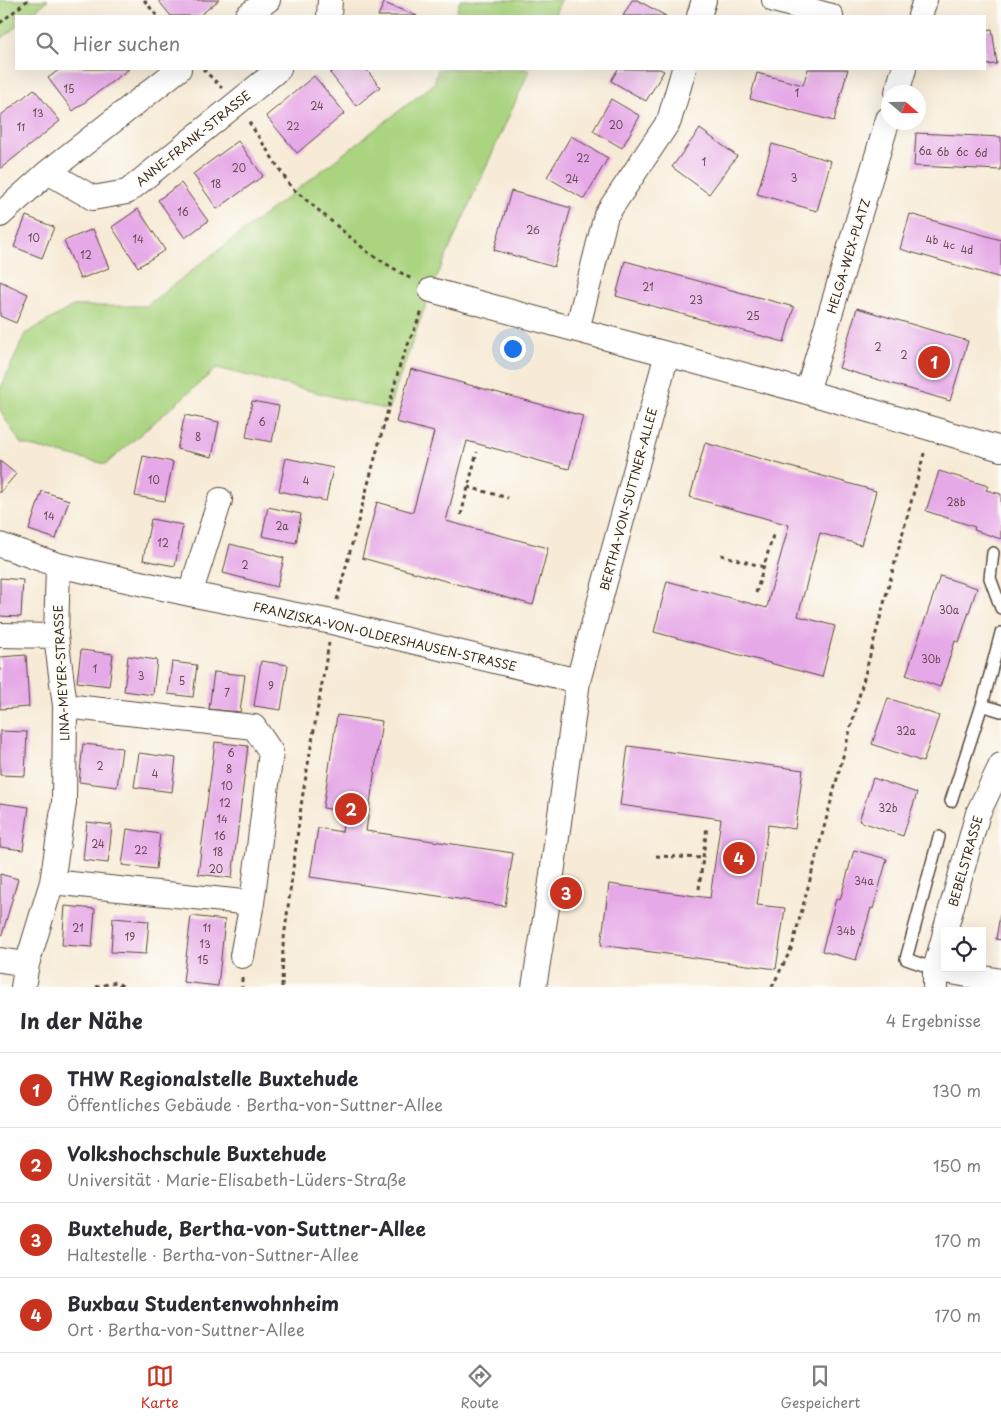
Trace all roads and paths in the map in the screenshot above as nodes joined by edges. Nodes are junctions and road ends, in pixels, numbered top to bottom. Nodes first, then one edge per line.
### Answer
1 (28, 0) edge
2 (144, 0) edge
3 (268, 0) edge
4 (330, 0) edge
5 (704, 0) edge
6 (774, 0) edge
7 (925, 0) edge
8 (156, 15) edge
9 (248, 15) edge
10 (329, 15) edge
11 (700, 15) edge
12 (827, 15) edge
13 (920, 15) edge
14 (0, 23) edge
15 (178, 70) edge
16 (204, 70) edge
17 (278, 70) edge
18 (684, 70) edge
19 (904, 70) edge
20 (899, 85) edge
21 (236, 103) junction
22 (885, 130) edge
23 (48, 172) junction
24 (0, 215) edge
25 (431, 290) junction
26 (577, 330) junction
27 (667, 354) junction
28 (807, 392) junction
29 (931, 429) junction
30 (1001, 449) edge
31 (477, 452) dead end
32 (468, 487) junction
33 (508, 498) dead end
34 (220, 500) dead end
35 (461, 515) dead end
36 (774, 532) dead end
37 (0, 545) edge
38 (994, 554) dead end
39 (721, 555) dead end
40 (58, 565) junction
41 (764, 567) junction
42 (756, 593) dead end
43 (190, 594) junction
44 (1001, 608) edge
45 (332, 622) junction
46 (1001, 633) edge
47 (0, 635) edge
48 (56, 636) junction
49 (578, 681) junction
50 (982, 705) junction
51 (65, 706) junction
52 (1001, 712) edge
53 (1001, 765) edge
54 (951, 801) dead end
55 (707, 826) dead end
56 (939, 837) dead end
57 (656, 856) dead end
58 (703, 858) junction
59 (52, 882) junction
60 (699, 889) dead end
61 (252, 904) junction
62 (946, 927) edge
63 (941, 950) edge
64 (242, 956) dead end
65 (0, 960) edge
66 (27, 964) junction
67 (935, 978) edge
68 (1001, 981) edge
69 (23, 987) edge
70 (96, 987) edge
71 (124, 987) edge
72 (282, 987) edge
73 (534, 987) edge
74 (772, 987) edge

1 - 14 path
2 - 8 path
3 - 9 street
4 - 10 street
5 - 11 street
6 - 12 street
7 - 13 street
15 - 23 street
16 - 21 path
17 - 21 street, ANNE-FRANK-STRASSE
18 - 26 street
19 - 20 street
21 - 23 street, ANNE-FRANK-STRASSE
21 - 25 path
22 - 28 street, HELGA-WEX-PLATZ
23 - 24 street
25 - 26 street
25 - 45 path
26 - 27 street
27 - 28 street
27 - 49 street, BERTHA-VON-SUTTNER-ALLEE
28 - 29 street
29 - 30 street
29 - 74 path
31 - 32 path
32 - 33 path
32 - 35 path
34 - 43 street
36 - 41 path
37 - 40 street
38 - 44 lane
39 - 41 path
40 - 43 street, FRANZISKA-VON-OLDERSHAUSEN-STRASSE
40 - 48 street, LINA-MEYER-STRASSE
41 - 42 path
43 - 45 street, FRANZISKA-VON-OLDERSHAUSEN-STRASSE
45 - 49 street, FRANZISKA-VON-OLDERSHAUSEN-STRASSE
45 - 72 path
46 - 50 lane
47 - 48 street
48 - 51 street, LINA-MEYER-STRASSE
49 - 73 street, BERTHA-VON-SUTTNER-ALLEE
50 - 52 lane
50 - 54 lane
51 - 59 street, LINA-MEYER-STRASSE
51 - 61 street
53 - 62 street, BEBELSTRASSE
55 - 58 path
56 - 67 lane
57 - 58 path
58 - 60 path
59 - 61 street
59 - 66 street, LINA-MEYER-STRASSE
61 - 64 street
63 - 67 street, BEBELSTRASSE
65 - 66 street
66 - 69 street, LINA-MEYER-STRASSE
67 - 68 street
70 - 71 path

